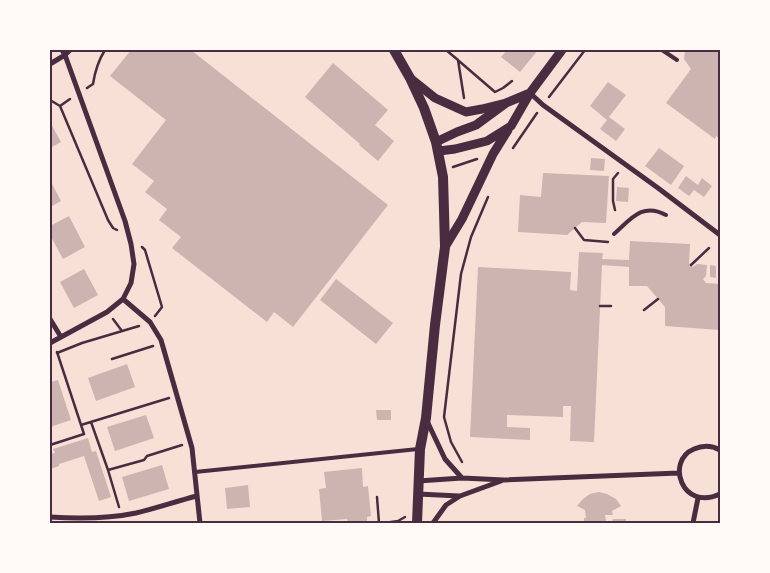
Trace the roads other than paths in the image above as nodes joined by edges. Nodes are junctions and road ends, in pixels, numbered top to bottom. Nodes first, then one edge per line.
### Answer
1 (70, 50) edge
2 (394, 50) edge
3 (562, 50) edge
4 (662, 50) edge
5 (64, 53) edge
6 (677, 60) dead end
7 (50, 64) edge
8 (410, 78) junction
9 (530, 94) junction
10 (506, 104) junction
11 (511, 126) junction
12 (437, 146) junction
13 (666, 215) dead end
14 (614, 234) dead end
15 (720, 235) edge
16 (445, 247) junction
17 (123, 299) junction
18 (50, 318) edge
19 (60, 338) junction
20 (52, 342) edge
21 (426, 418) junction
22 (720, 448) edge
23 (420, 449) junction
24 (195, 472) junction
25 (679, 473) junction
26 (462, 478) junction
27 (504, 480) junction
28 (418, 481) junction
29 (417, 494) junction
30 (720, 494) edge
31 (197, 496) junction
32 (460, 496) junction
33 (698, 498) junction
34 (50, 517) edge
35 (200, 523) edge
36 (417, 523) edge
37 (433, 523) edge
38 (693, 523) edge

1 - 5 street
2 - 8 main road
3 - 9 street
4 - 6 lane
5 - 7 street
5 - 17 street
8 - 10 street
8 - 12 main road
9 - 10 street
9 - 11 street
9 - 15 street
10 - 12 street
11 - 12 street
11 - 16 street
12 - 16 main road
13 - 14 lane
16 - 21 main road
17 - 19 street
17 - 24 street
18 - 19 street
19 - 20 street
21 - 23 main road
21 - 26 street
22 - 25 street
23 - 24 lane
23 - 28 main road
24 - 31 street
25 - 27 street
25 - 33 street
26 - 27 street
26 - 28 street
27 - 32 street
28 - 29 main road
29 - 32 street
29 - 36 main road
30 - 33 street
31 - 34 street
31 - 35 street
32 - 37 street
33 - 38 street

